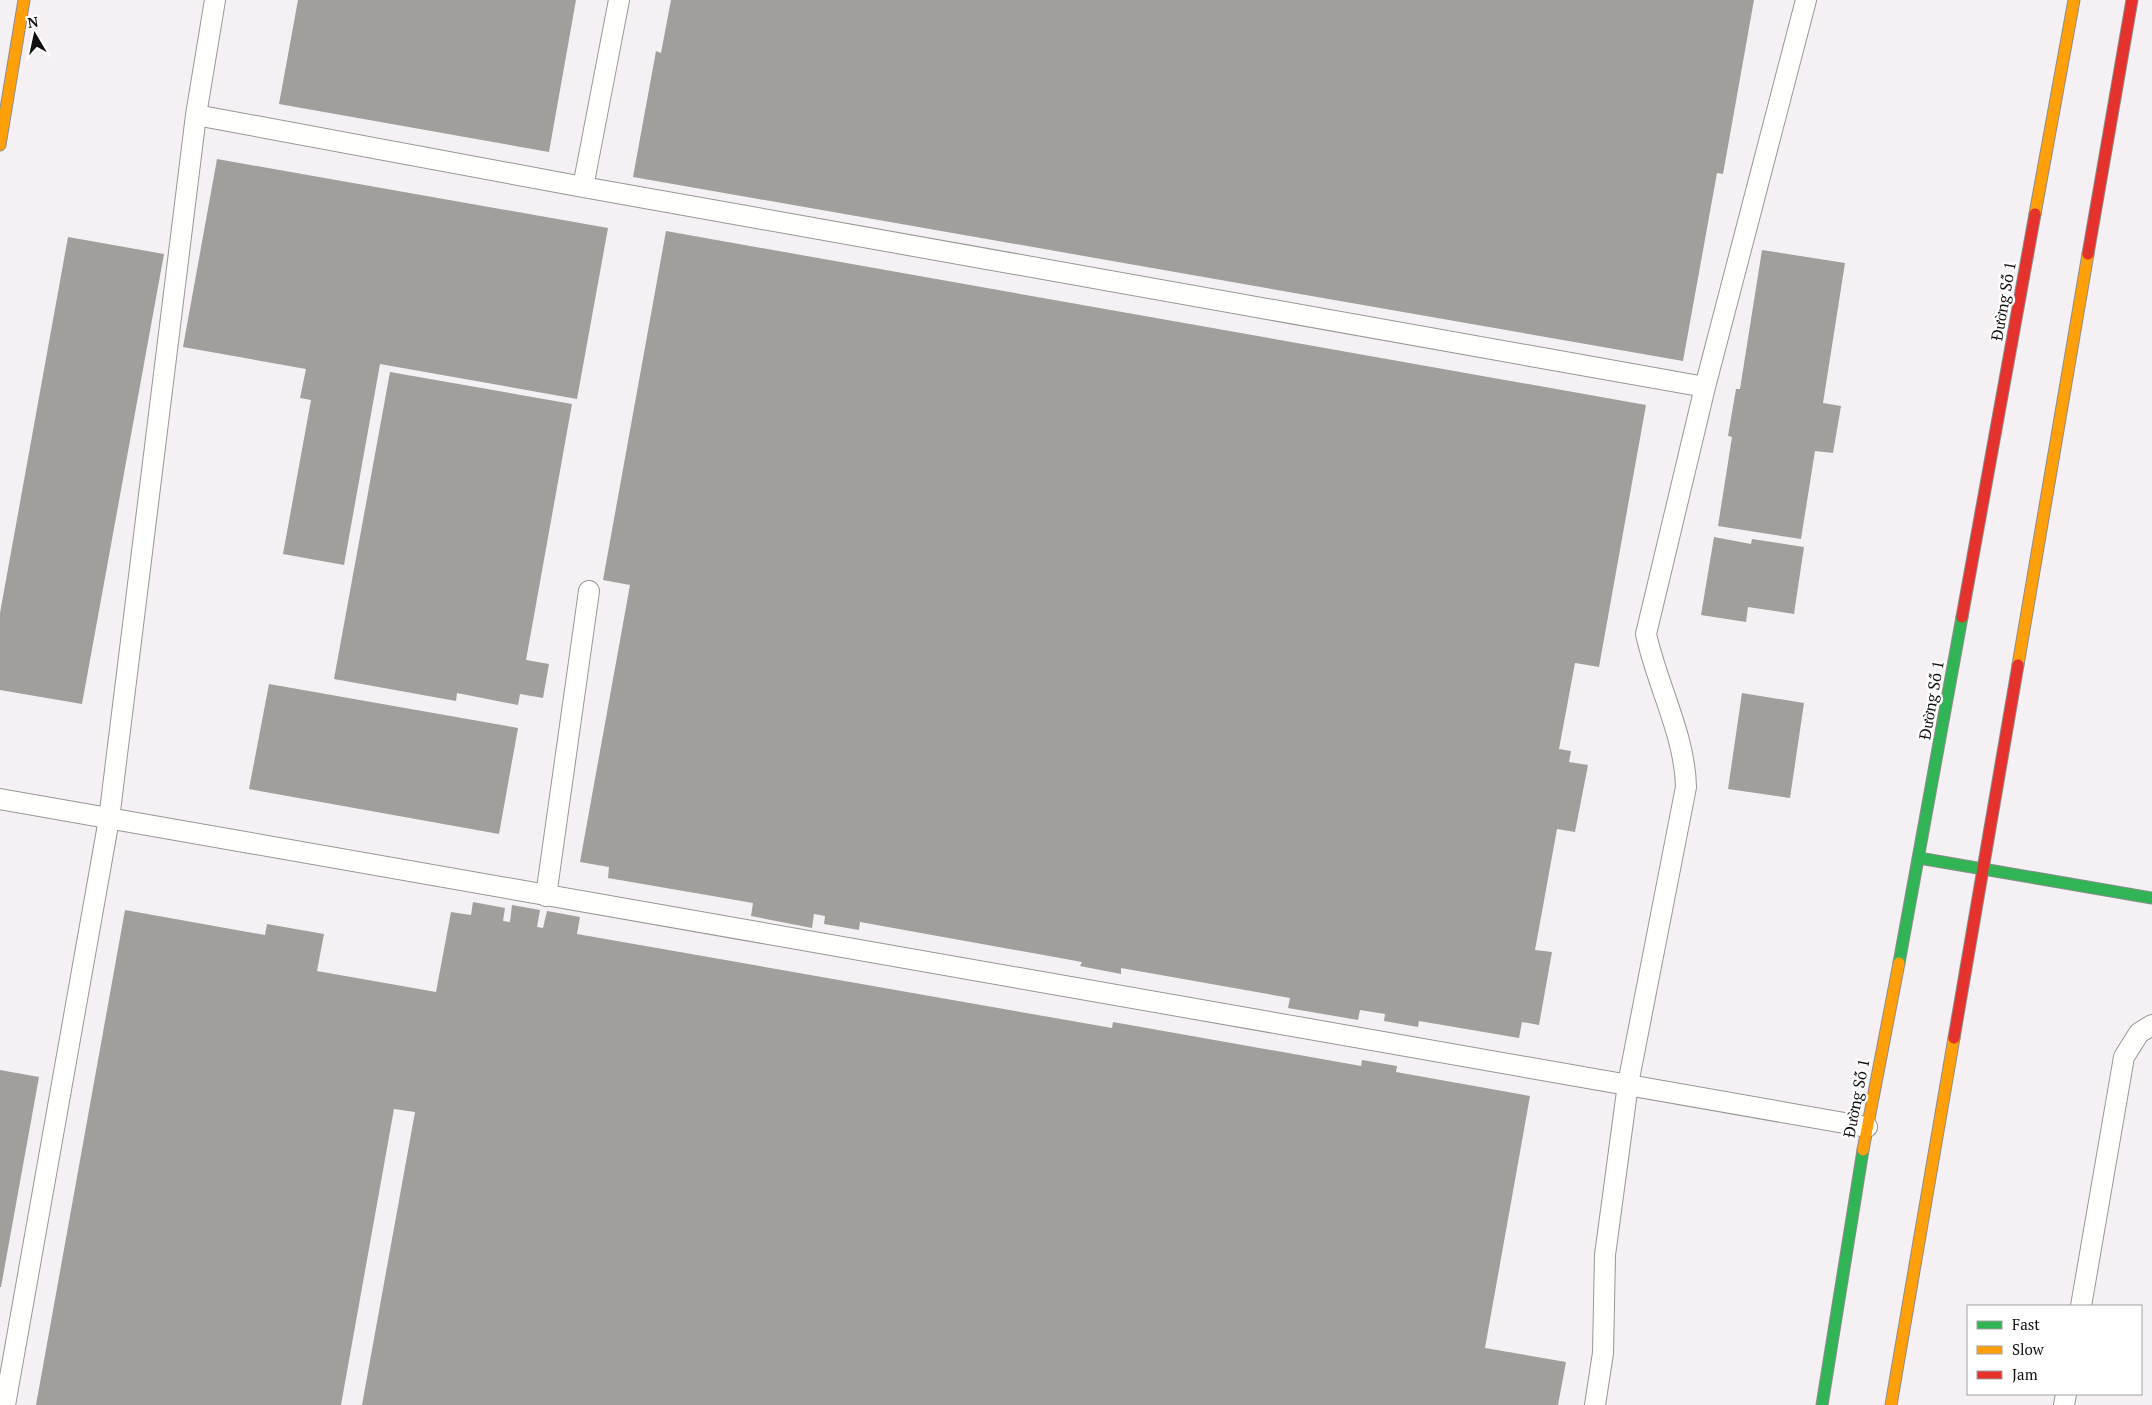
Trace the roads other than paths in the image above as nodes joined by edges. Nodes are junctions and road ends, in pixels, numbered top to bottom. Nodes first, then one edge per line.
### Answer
1 (24, 0) edge
2 (215, 0) edge
3 (619, 0) edge
4 (1806, 0) edge
5 (2074, 0) edge
6 (2132, 0) edge
7 (196, 115) junction
8 (0, 145) edge
9 (583, 187) junction
10 (1705, 387) junction
11 (589, 591) dead end
12 (0, 799) edge
13 (108, 818) junction
14 (1919, 858) junction
15 (1983, 869) junction
16 (546, 896) junction
17 (2152, 898) edge
18 (2152, 1025) edge
19 (1628, 1084) junction
20 (1867, 1127) junction
21 (2081, 1305) edge
22 (5, 1405) edge
23 (1595, 1405) edge
24 (1822, 1405) edge
25 (1891, 1405) edge

1 - 8 street
2 - 7 lane
3 - 9 lane
4 - 10 lane
5 - 14 street, Đường Số 1
6 - 15 street
7 - 9 lane
7 - 13 lane
9 - 10 lane
10 - 19 lane
11 - 16 lane
12 - 13 lane
13 - 16 lane
13 - 22 lane
14 - 15 street
14 - 20 street, Đường Số 1
15 - 17 street
15 - 25 street
16 - 19 lane
18 - 21 lane
19 - 20 lane
19 - 23 lane
20 - 24 street, Đường Số 1

